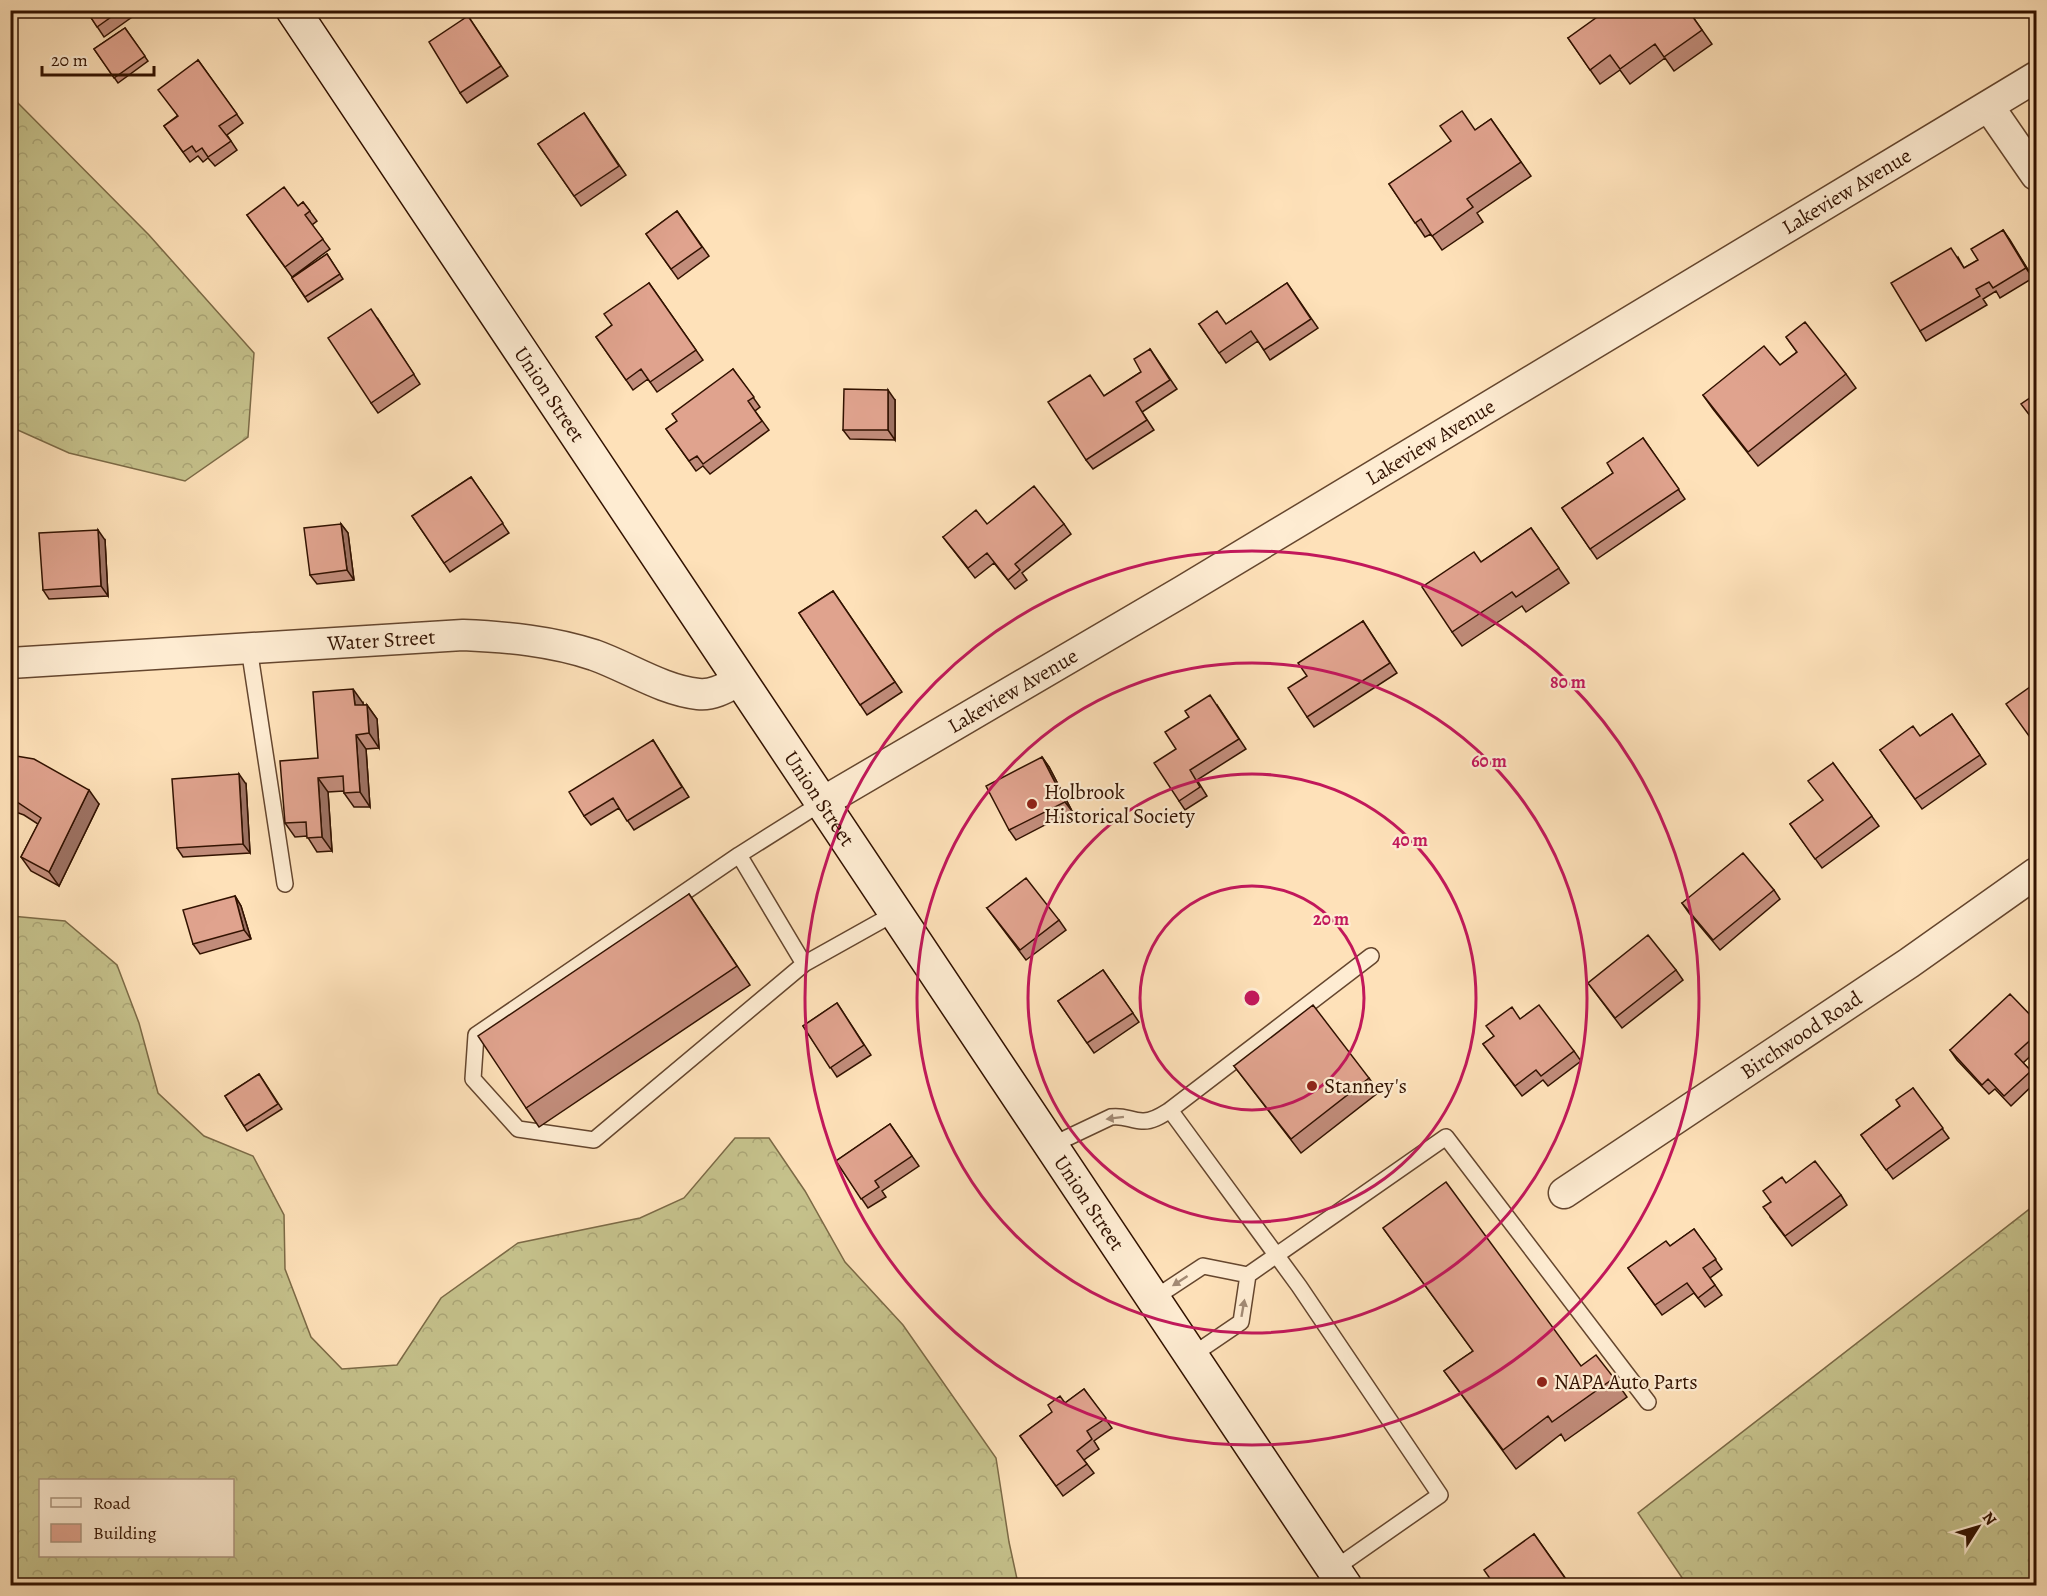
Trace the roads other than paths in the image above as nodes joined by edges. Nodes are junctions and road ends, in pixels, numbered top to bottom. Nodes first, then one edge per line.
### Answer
1 (292, 10) edge
2 (2037, 77) edge
3 (1989, 107) junction
4 (2037, 175) edge
5 (249, 648) junction
6 (10, 663) edge
7 (740, 680) junction
8 (823, 802) junction
9 (739, 855) junction
10 (2037, 873) edge
11 (285, 884) dead end
12 (897, 912) junction
13 (1371, 956) dead end
14 (804, 964) junction
15 (1170, 1110) junction
16 (1052, 1145) junction
17 (1564, 1193) dead end
18 (1277, 1256) junction
19 (1248, 1275) junction
20 (1153, 1299) junction
21 (1191, 1356) junction
22 (1648, 1402) dead end
23 (1339, 1577) edge

1 - 7 main road, Union Street
2 - 3 street, Lakeview Avenue
3 - 4 street
3 - 8 street, Lakeview Avenue
5 - 6 street, Water Street
5 - 7 street, Water Street
5 - 11 lane
7 - 8 main road, Union Street
8 - 9 lane
8 - 12 main road, Union Street
9 - 14 lane
9 - 14 lane
10 - 17 street, Birchwood Road
12 - 14 lane
12 - 16 main road, Union Street
13 - 15 lane
15 -> 16 lane
15 - 18 lane
16 - 20 main road, Union Street
18 - 19 lane
18 - 22 lane
18 - 23 lane
19 -> 20 lane
21 -> 19 lane
20 - 21 main road, Union Street
21 - 23 main road, Union Street

